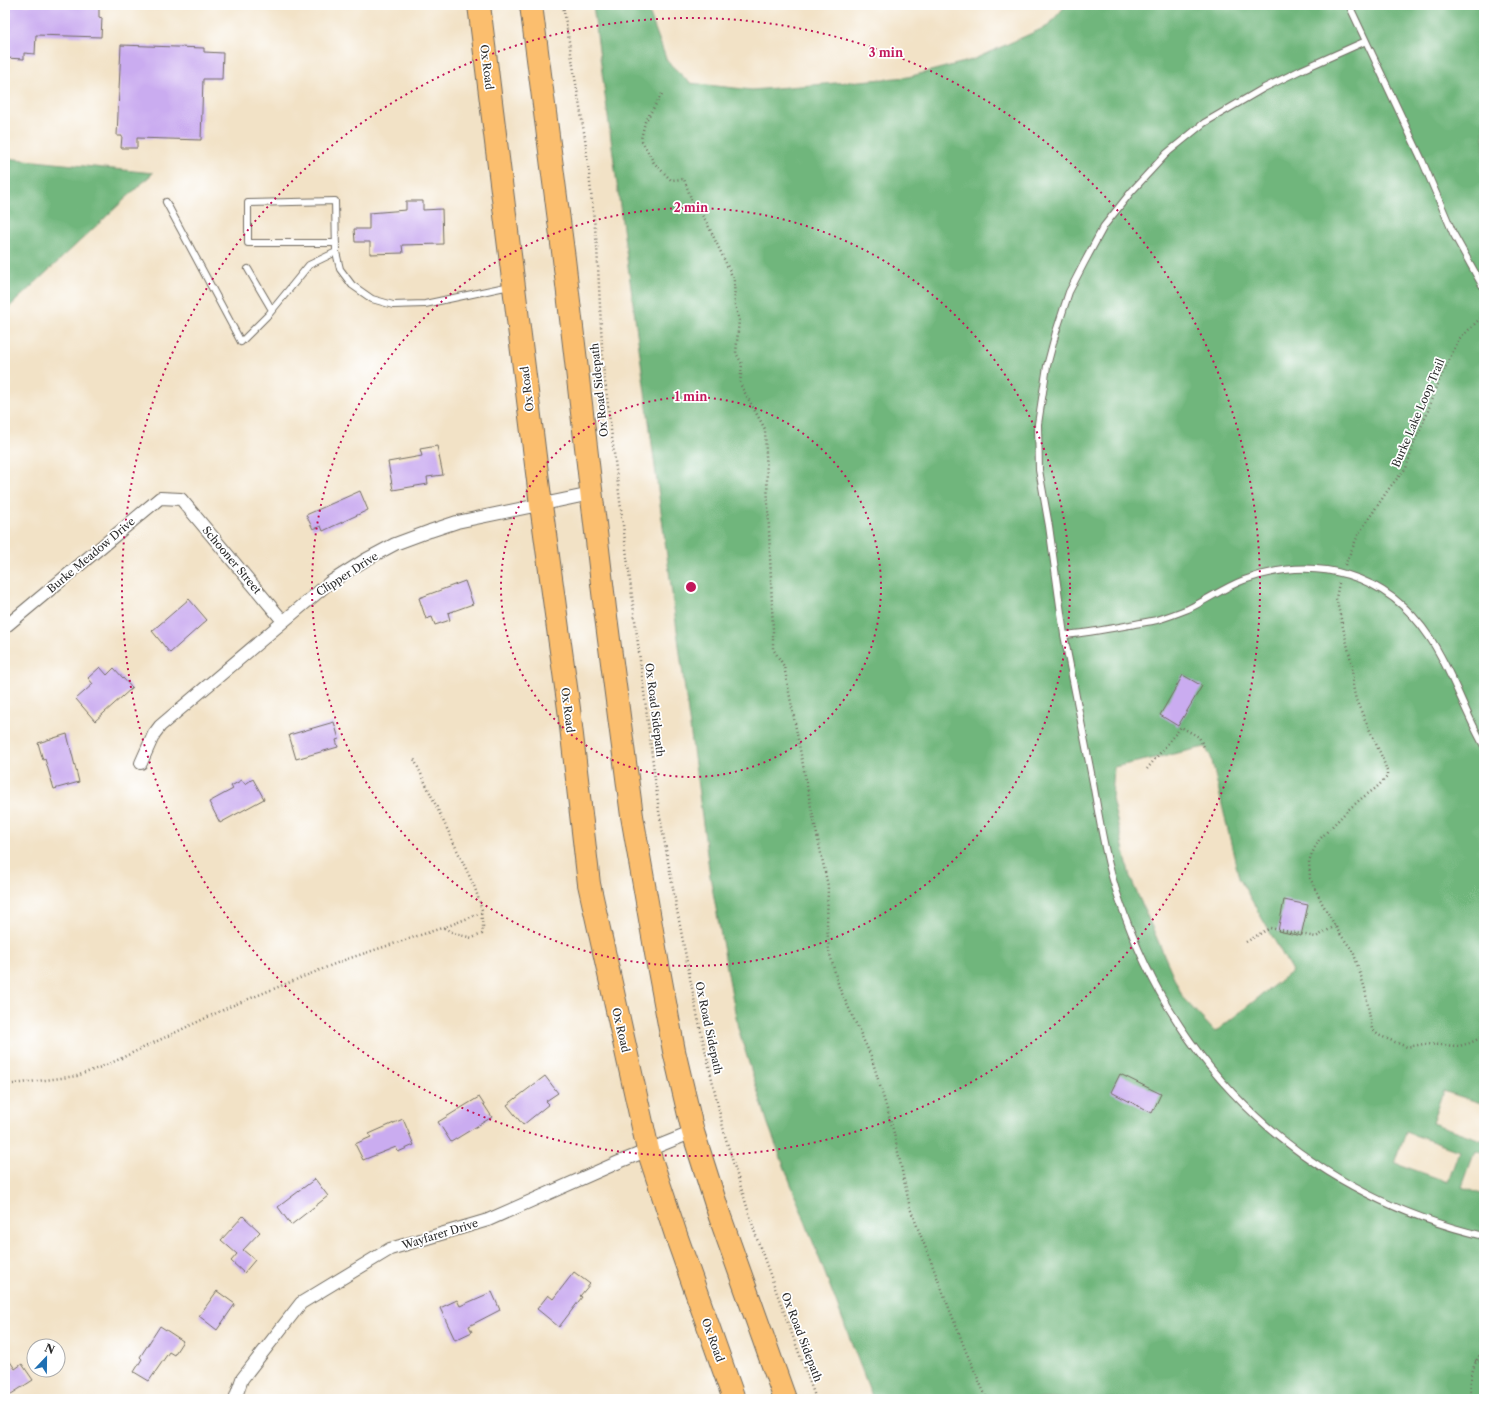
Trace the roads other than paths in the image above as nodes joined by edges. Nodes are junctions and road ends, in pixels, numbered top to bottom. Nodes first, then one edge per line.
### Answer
1 (479, 5) edge
2 (531, 5) edge
3 (1349, 5) edge
4 (1366, 42) junction
5 (166, 202) dead end
6 (336, 243) junction
7 (336, 252) junction
8 (248, 269) dead end
9 (1482, 285) dead end
10 (514, 286) junction
11 (272, 310) junction
12 (591, 494) junction
13 (181, 499) joint
14 (541, 505) junction
15 (283, 621) junction
16 (5, 627) edge
17 (1064, 635) junction
18 (1484, 746) edge
19 (141, 763) dead end
20 (693, 1132) junction
21 (648, 1150) junction
22 (1484, 1236) edge
23 (235, 1399) edge
24 (734, 1399) edge
25 (785, 1399) edge

1 - 10 highway, Ox Road
2 - 12 highway
3 - 4 lane
4 - 9 lane
4 - 17 lane
5 - 11 lane
6 - 6 lane
6 - 7 lane
7 - 10 lane
7 - 11 lane
8 - 11 lane
10 - 14 highway, Ox Road
12 - 14 street, Clipper Drive
12 - 20 highway
13 - 15 street, Schooner Street
13 - 16 street, Burke Meadow Drive
14 - 15 street, Clipper Drive
14 - 21 highway, Ox Road
15 - 19 street, Clipper Drive
17 - 18 lane
17 - 22 lane
20 - 21 street, Wayfarer Drive
20 - 25 highway
21 - 23 street, Wayfarer Drive
21 - 24 highway, Ox Road

